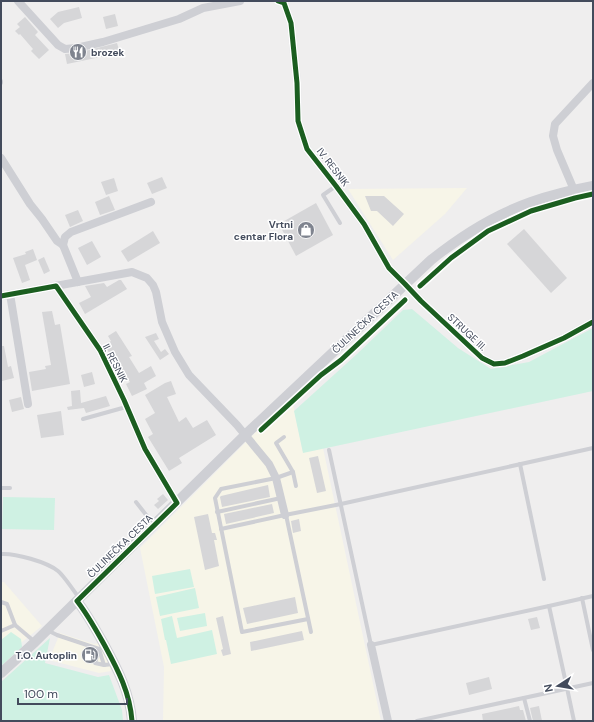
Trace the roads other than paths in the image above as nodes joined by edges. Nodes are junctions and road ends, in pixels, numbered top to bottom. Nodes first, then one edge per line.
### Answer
1 (18, 1) edge
2 (240, 1) edge
3 (278, 1) edge
4 (593, 83) edge
5 (1, 158) edge
6 (336, 186) junction
7 (593, 186) edge
8 (574, 190) junction
9 (151, 202) dead end
10 (340, 223) dead end
11 (63, 245) junction
12 (78, 282) junction
13 (405, 284) junction
14 (56, 286) junction
15 (10, 294) junction
16 (1, 296) edge
17 (593, 322) edge
18 (28, 404) dead end
19 (126, 407) junction
20 (82, 419) dead end
21 (245, 435) junction
22 (284, 437) dead end
23 (593, 448) edge
24 (329, 450) dead end
25 (520, 464) junction
26 (293, 472) junction
27 (276, 478) junction
28 (296, 486) dead end
29 (1, 488) edge
30 (10, 488) dead end
31 (281, 498) junction
32 (136, 502) dead end
33 (177, 503) junction
34 (340, 504) junction
35 (217, 512) junction
36 (285, 514) junction
37 (154, 525) junction
38 (221, 529) junction
39 (1, 554) edge
40 (544, 579) dead end
41 (593, 596) edge
42 (582, 598) junction
43 (78, 600) junction
44 (1, 602) edge
45 (549, 606) junction
46 (308, 619) junction
47 (15, 625) junction
48 (47, 630) junction
49 (1, 631) edge
50 (311, 632) dead end
51 (35, 642) junction
52 (371, 645) junction
53 (102, 648) junction
54 (593, 650) edge
55 (115, 664) junction
56 (104, 665) junction
57 (1, 674) edge
58 (593, 683) edge
59 (567, 688) junction
60 (524, 698) junction
61 (132, 721) edge
62 (388, 721) edge
63 (417, 721) edge
64 (530, 721) edge
65 (574, 721) edge

1 - 2 street
3 - 6 street, IV. RESNIK
4 - 8 street
5 - 11 street
6 - 10 lane
6 - 13 street, IV. RESNIK
7 - 8 street, ČULINEČKA CESTA
8 - 13 street, ČULINEČKA CESTA
9 - 11 street
11 - 12 street
12 - 14 street
12 - 21 street
13 - 17 street, STRUGE III.
13 - 21 street, ČULINEČKA CESTA
14 - 15 street
14 - 19 street, II. RESNIK
15 - 16 street
15 - 18 street
19 - 20 lane
19 - 33 street, II. RESNIK
21 - 27 street
21 - 33 street, ČULINEČKA CESTA
22 - 26 lane
23 - 25 lane
24 - 34 lane
25 - 34 lane
25 - 40 lane
26 - 27 lane
26 - 28 lane
27 - 31 street
27 - 35 lane
29 - 30 lane
31 - 35 lane
31 - 36 street
32 - 37 lane
33 - 37 street, ČULINEČKA CESTA
34 - 36 lane
34 - 52 lane
35 - 38 lane
36 - 38 lane
36 - 46 lane
37 - 43 street, ČULINEČKA CESTA
38 - 46 lane
39 - 43 lane
41 - 42 lane
42 - 45 lane
42 - 54 lane
43 - 48 street, ČULINEČKA CESTA
43 - 53 street
44 - 47 lane
45 - 52 lane
45 - 59 lane
46 - 50 lane
47 - 49 lane
47 - 51 lane
48 - 51 street, ČULINEČKA CESTA
48 - 53 lane
51 - 57 street, ČULINEČKA CESTA
52 - 62 street
53 - 55 street
53 - 56 lane
53 - 56 lane
55 - 56 lane
55 - 61 street
58 - 59 lane
59 - 60 lane
59 - 65 lane
60 - 63 lane
60 - 64 lane

